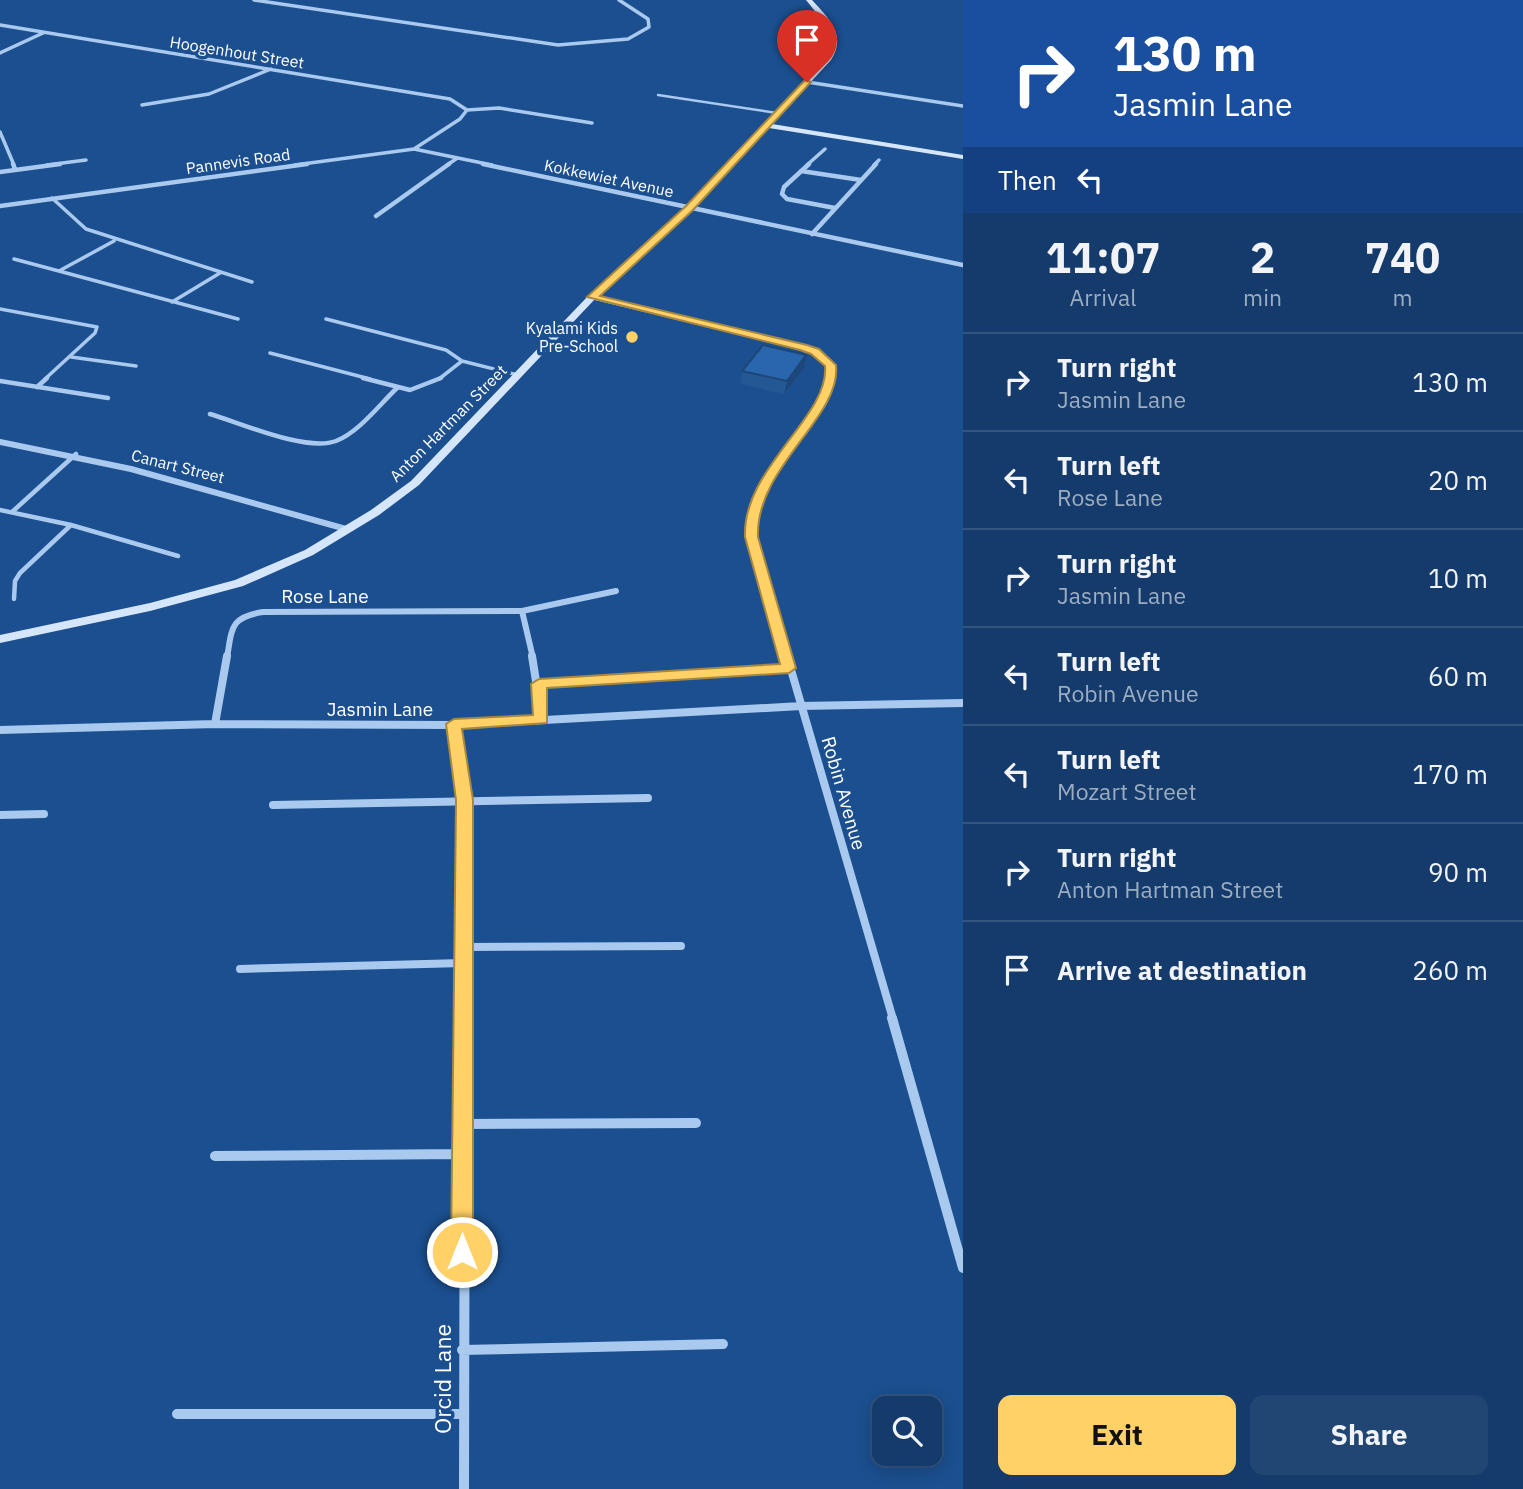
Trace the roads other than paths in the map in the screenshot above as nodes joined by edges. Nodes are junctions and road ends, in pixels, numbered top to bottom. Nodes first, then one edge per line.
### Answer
1 (254, 0) edge
2 (619, 0) edge
3 (809, 0) edge
4 (0, 25) edge
5 (43, 33) junction
6 (0, 53) edge
7 (271, 69) junction
8 (807, 82) junction
9 (657, 95) dead end
10 (142, 105) dead end
11 (963, 106) edge
12 (467, 110) junction
13 (778, 113) junction
14 (592, 123) dead end
15 (766, 125) junction
16 (0, 132) edge
17 (414, 149) junction
18 (825, 149) dead end
19 (963, 157) edge
20 (456, 159) junction
21 (86, 160) dead end
22 (879, 160) dead end
23 (16, 169) junction
24 (801, 171) junction
25 (0, 172) edge
26 (861, 180) junction
27 (52, 198) junction
28 (0, 206) edge
29 (689, 208) junction
30 (835, 208) junction
31 (376, 216) dead end
32 (813, 234) junction
33 (114, 240) junction
34 (14, 259) dead end
35 (963, 265) edge
36 (59, 271) junction
37 (220, 273) junction
38 (252, 282) dead end
39 (592, 297) junction
40 (172, 302) junction
41 (0, 309) edge
42 (238, 319) dead end
43 (326, 319) dead end
44 (270, 353) dead end
45 (71, 357) junction
46 (462, 361) junction
47 (136, 366) dead end
48 (518, 375) junction
49 (0, 382) edge
50 (37, 387) junction
51 (397, 388) junction
52 (108, 398) dead end
53 (210, 414) dead end
54 (0, 442) edge
55 (76, 454) junction
56 (0, 510) edge
57 (12, 512) junction
58 (71, 524) junction
59 (346, 529) junction
60 (178, 556) dead end
61 (615, 591) dead end
62 (14, 599) dead end
63 (522, 611) junction
64 (0, 639) edge
65 (789, 668) junction
66 (539, 684) junction
67 (963, 703) edge
68 (801, 706) junction
69 (542, 719) junction
70 (215, 724) junction
71 (454, 724) junction
72 (0, 730) edge
73 (648, 798) dead end
74 (465, 800) junction
75 (274, 804) dead end
76 (44, 814) dead end
77 (0, 815) edge
78 (681, 946) dead end
79 (463, 947) junction
80 (463, 963) junction
81 (240, 969) dead end
82 (696, 1123) dead end
83 (462, 1124) junction
84 (462, 1154) junction
85 (215, 1156) dead end
86 (963, 1268) edge
87 (723, 1345) dead end
88 (462, 1350) junction
89 (177, 1414) dead end
90 (462, 1414) junction
91 (464, 1489) edge

1 - 2 street
3 - 8 street, Anton Hartman Street
4 - 5 street, Hoogenhout Street
5 - 6 street
5 - 7 street, Hoogenhout Street
7 - 10 street
7 - 12 street, Hoogenhout Street
8 - 11 street
8 - 13 street, Anton Hartman Street
9 - 13 lane
12 - 14 street
12 - 17 street, Pannevis Road
13 - 15 street, Anton Hartman Street
15 - 19 street
15 - 29 street, Anton Hartman Street
16 - 23 street
17 - 20 street, Kokkewiet Avenue
17 - 27 street, Pannevis Road
18 - 24 street
20 - 29 street, Kokkewiet Avenue
20 - 31 street
21 - 23 street
22 - 26 street
23 - 25 street
24 - 26 street
24 - 30 street
26 - 30 street
27 - 28 street, Pannevis Road
27 - 33 lane
29 - 32 street, Kokkewiet Avenue
29 - 39 street, Anton Hartman Street
30 - 32 street
32 - 35 street, Kokkewiet Avenue
33 - 36 lane
33 - 37 lane
34 - 36 lane
36 - 40 lane
37 - 38 lane
37 - 40 lane
39 - 48 street, Anton Hartman Street
39 - 65 street, Robin Avenue
40 - 42 lane
41 - 45 lane
43 - 46 lane
44 - 51 lane
45 - 47 lane
45 - 50 lane
46 - 48 lane
46 - 51 lane
48 - 59 street, Anton Hartman Street
49 - 50 lane
50 - 52 lane
51 - 53 lane
54 - 55 street, Canart Street
55 - 57 lane
55 - 59 street, Canart Street
56 - 57 lane
57 - 58 lane
58 - 60 lane
58 - 62 lane
59 - 64 street, Anton Hartman Street
61 - 63 street, Rose Lane
63 - 66 street
63 - 70 street, Rose Lane
65 - 66 street
65 - 68 street, Robin Avenue
66 - 69 street
67 - 68 street, Jasmin Lane
68 - 69 street, Jasmin Lane
68 - 86 street, Robin Avenue
69 - 71 street, Jasmin Lane
70 - 71 street, Jasmin Lane
70 - 72 street, Jasmin Lane
71 - 74 street, Orcid Lane
73 - 74 street
74 - 75 street
74 - 79 street, Orcid Lane
76 - 77 street
78 - 79 street
79 - 80 street, Orcid Lane
80 - 81 street
80 - 83 street, Orcid Lane
82 - 83 street
83 - 84 street, Orcid Lane
84 - 85 street
84 - 88 street, Orcid Lane
87 - 88 street
88 - 90 street, Orcid Lane
89 - 90 street
90 - 91 street, Orcid Lane

